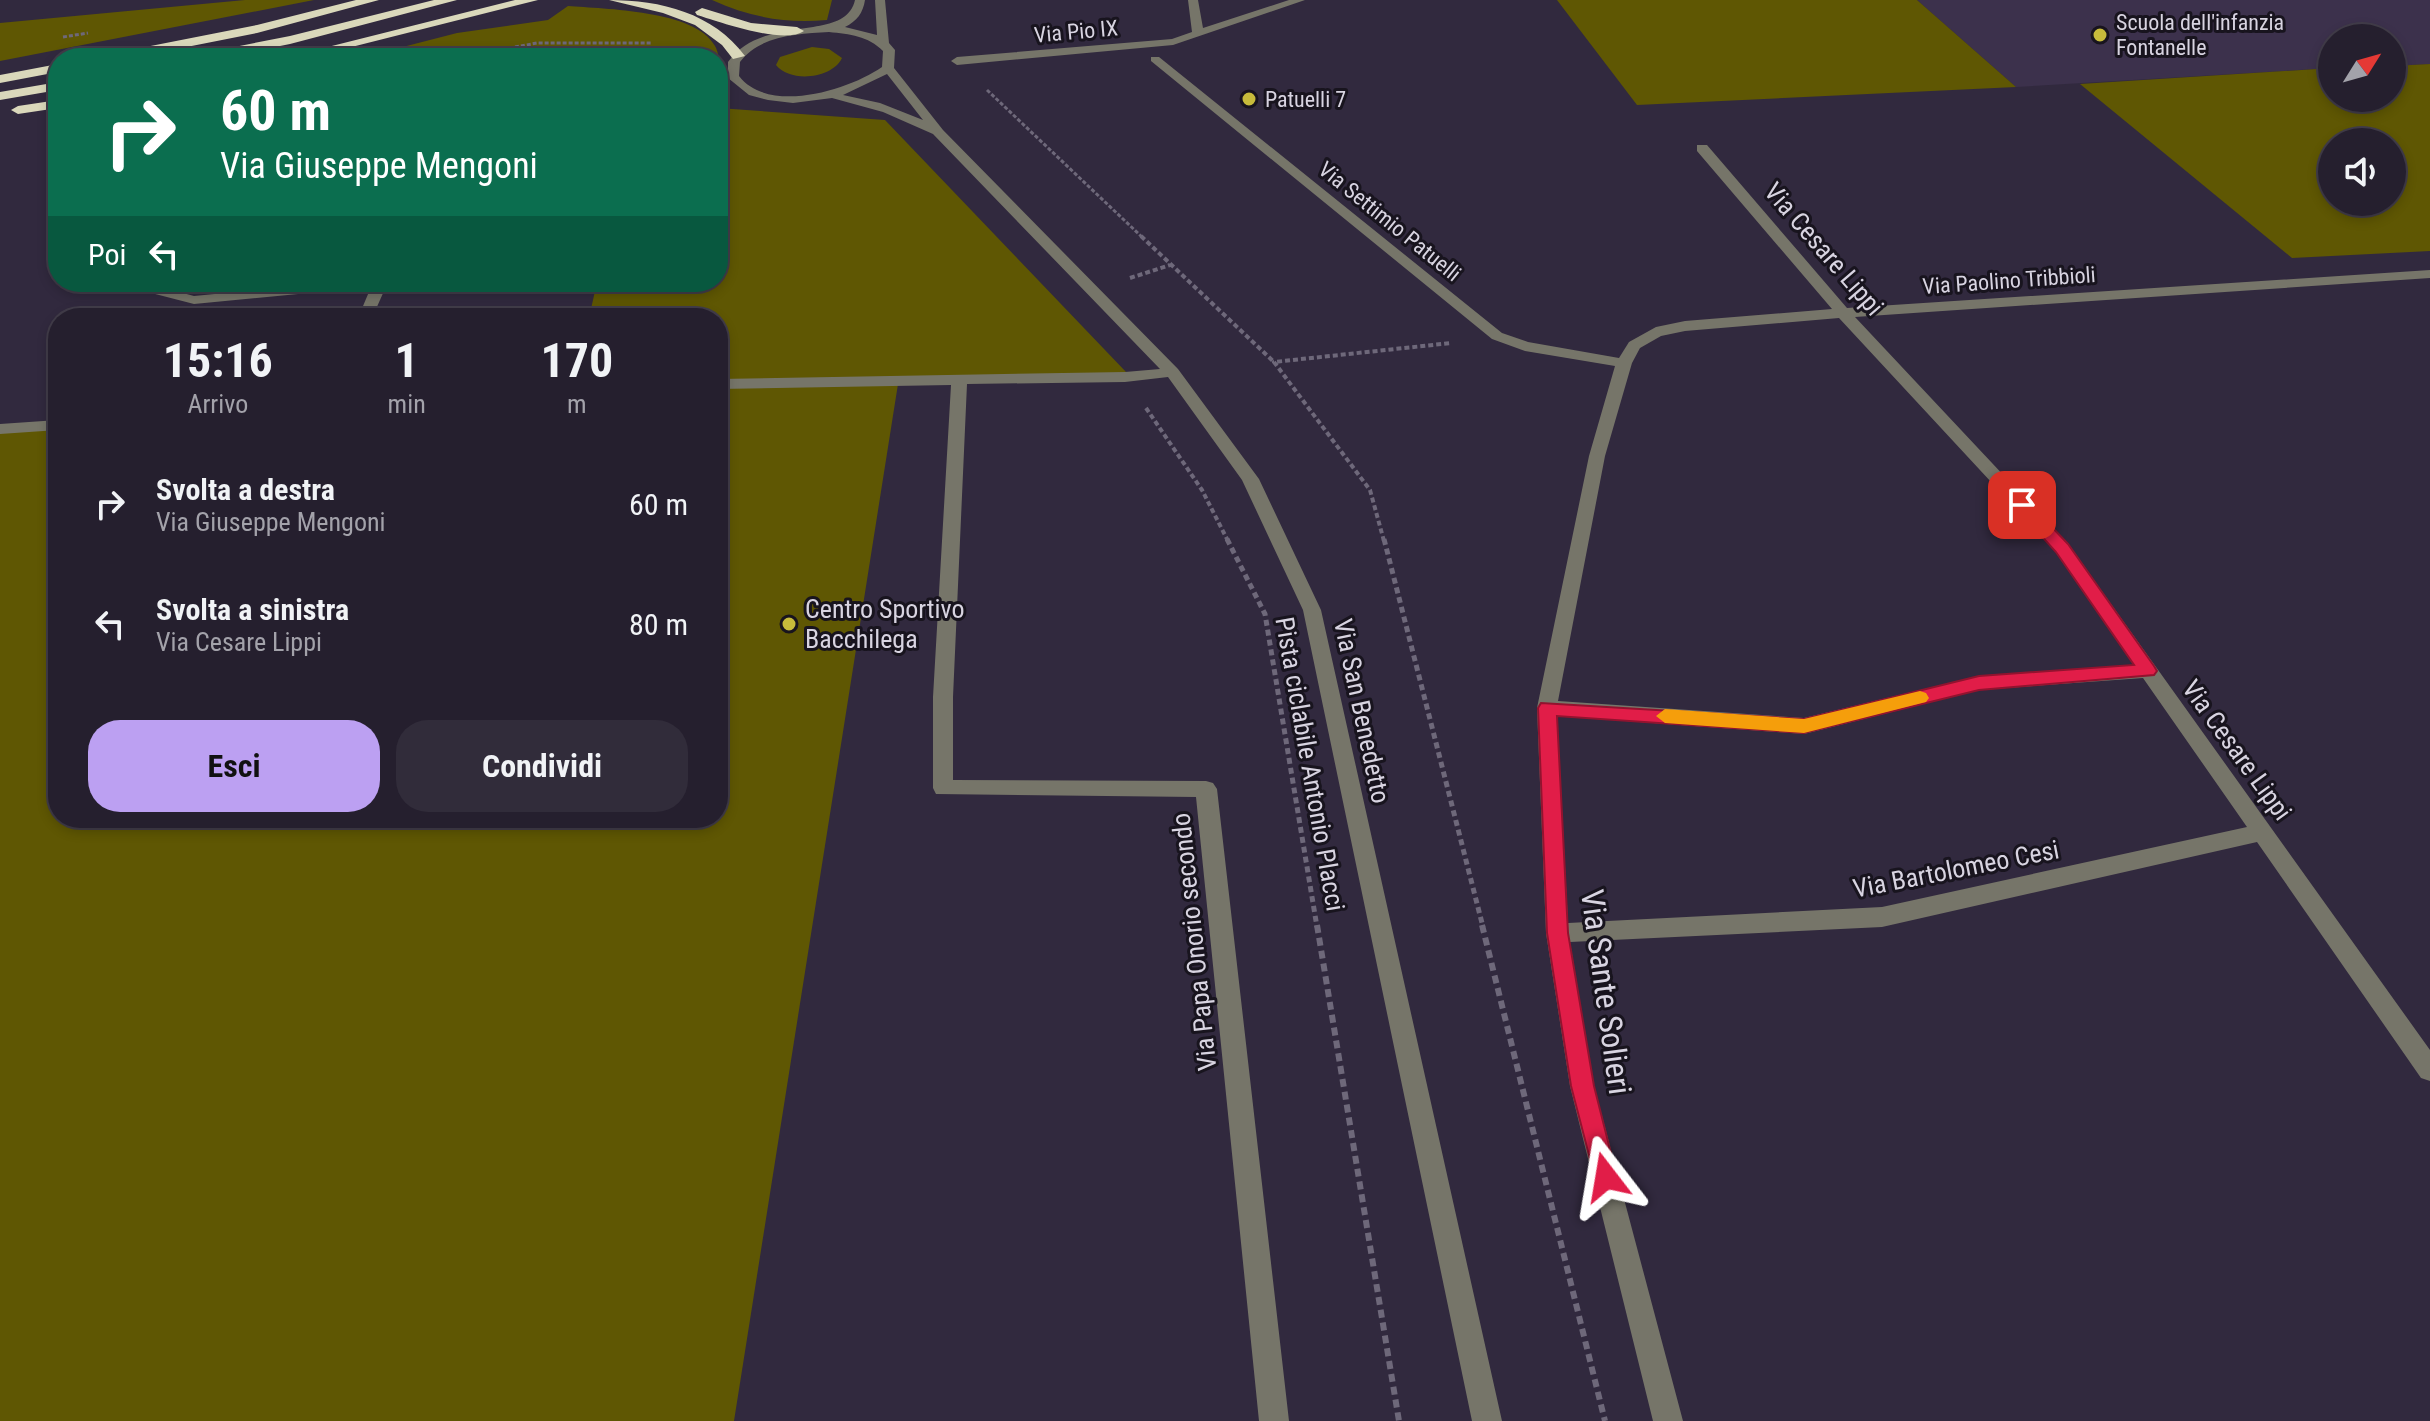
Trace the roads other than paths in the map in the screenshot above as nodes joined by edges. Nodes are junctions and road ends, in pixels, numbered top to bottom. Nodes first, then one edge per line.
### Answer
1 (372, 0) edge
2 (450, 0) edge
3 (531, 0) edge
4 (616, 0) edge
5 (674, 0) edge
6 (860, 0) edge
7 (880, 0) edge
8 (1193, 0) edge
9 (1300, 0) edge
10 (829, 29) junction
11 (797, 31) junction
12 (1198, 35) junction
13 (883, 43) junction
14 (161, 48) edge
15 (250, 48) edge
16 (332, 48) edge
17 (738, 56) junction
18 (1155, 59) dead end
19 (957, 61) road end
20 (888, 68) junction
21 (48, 70) edge
22 (0, 79) edge
23 (728, 82) edge
24 (737, 82) junction
25 (48, 88) edge
26 (0, 96) edge
27 (818, 97) junction
28 (48, 105) edge
29 (0, 112) edge
30 (939, 133) junction
31 (1702, 148) dead end
32 (2430, 274) edge
33 (164, 292) edge
34 (277, 292) edge
35 (1843, 313) junction
36 (1624, 363) junction
37 (1172, 372) junction
38 (959, 381) junction
39 (728, 384) edge
40 (48, 426) edge
41 (0, 429) edge
42 (2148, 671) junction
43 (1547, 708) junction
44 (2265, 832) junction
45 (1557, 933) junction
46 (2430, 1070) edge
47 (1274, 1421) edge
48 (1487, 1421) edge
49 (1668, 1421) edge

1 - 14 highway
2 - 15 highway
3 - 16 highway
4 - 17 highway
5 - 11 highway
6 - 10 street
7 - 13 street, Via San Benedetto
8 - 12 street
9 - 12 street, Via Pio IX
10 - 11 street
10 - 13 street
11 - 17 street
12 - 19 street, Via Pio IX
13 - 20 street, Via San Benedetto
17 - 24 street
18 - 36 street, Via Settimio Patuelli
20 - 27 street, Via San Benedetto
20 - 30 street, Via San Benedetto
21 - 22 highway
23 - 24 street, Via San Benedetto
24 - 27 street, Via San Benedetto
25 - 26 highway
27 - 30 street, Via San Benedetto
28 - 29 highway
30 - 37 street, Via San Benedetto
31 - 35 street, Via Cesare Lippi
32 - 35 street, Via Paolino Tribbioli
33 - 34 street
35 - 36 street, Via Paolino Tribbioli
35 - 42 street, Via Cesare Lippi
36 - 43 street, Via Paolino Tribbioli
37 - 38 street
37 - 48 street, Via San Benedetto
38 - 39 street
38 - 47 street, Via Papa Onorio secondo
40 - 41 street
42 - 43 street
42 - 44 street, Via Cesare Lippi
43 - 45 street, Via Sante Solieri
44 - 45 street, Via Bartolomeo Cesi
44 - 46 street, Via Cesare Lippi
45 - 49 street, Via Sante Solieri

